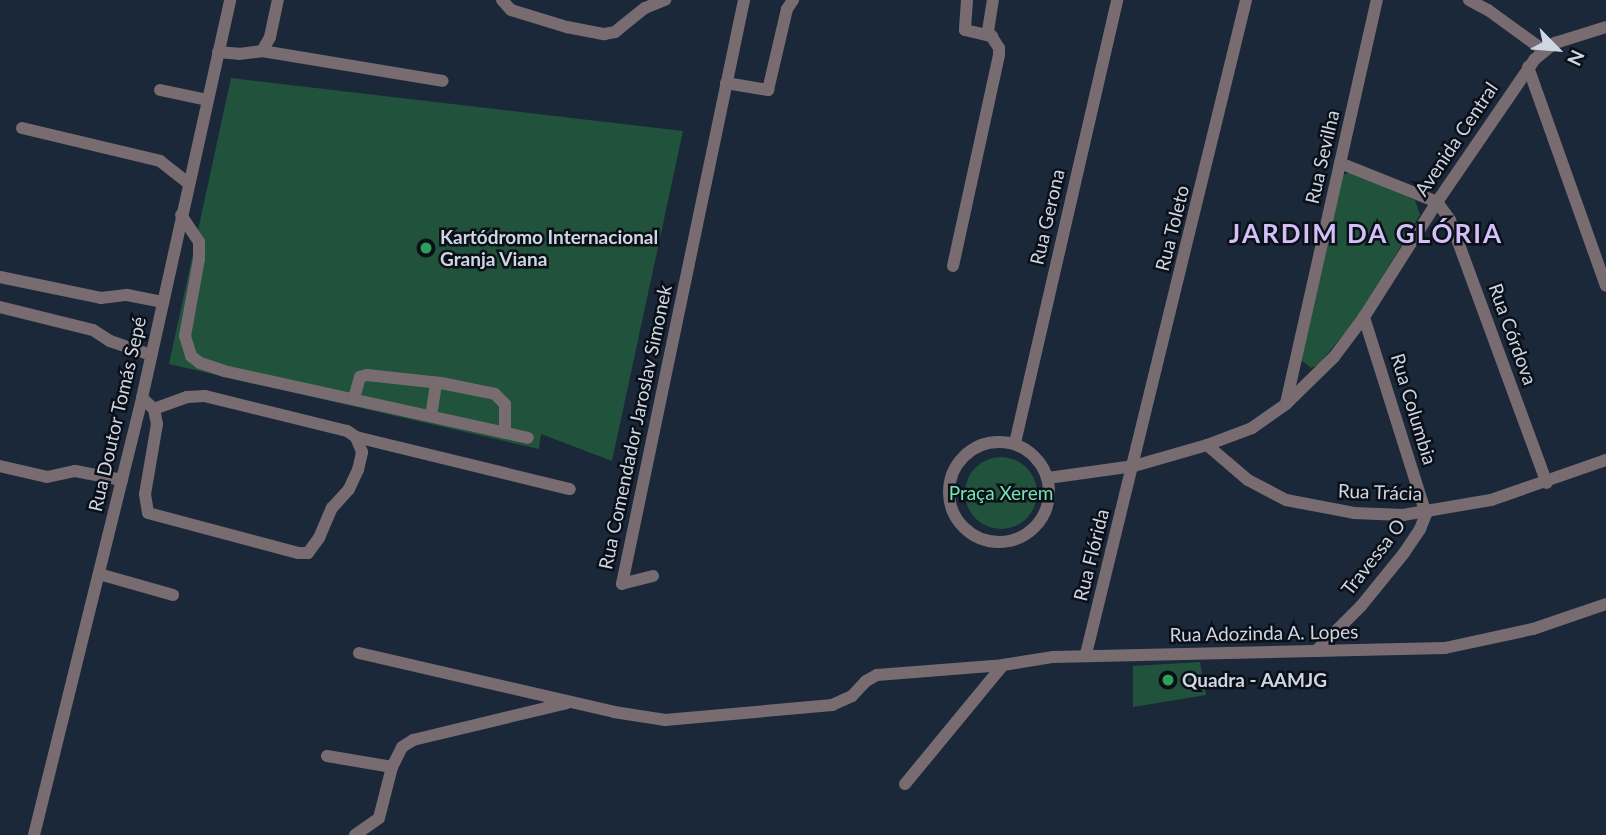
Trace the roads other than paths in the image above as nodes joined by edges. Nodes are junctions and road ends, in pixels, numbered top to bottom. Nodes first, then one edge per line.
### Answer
1 (230, 0) edge
2 (278, 0) edge
3 (502, 0) edge
4 (665, 0) edge
5 (744, 0) edge
6 (793, 0) edge
7 (967, 0) edge
8 (993, 0) edge
9 (1117, 0) edge
10 (1246, 0) edge
11 (1377, 0) edge
12 (1469, 0) edge
13 (1606, 27) edge
14 (992, 36) junction
15 (1543, 50) junction
16 (262, 51) junction
17 (218, 52) junction
18 (1528, 68) junction
19 (443, 81) dead end
20 (726, 83) junction
21 (160, 90) dead end
22 (207, 100) junction
23 (22, 128) dead end
24 (1340, 163) junction
25 (188, 183) junction
26 (1437, 202) junction
27 (181, 215) junction
28 (953, 266) dead end
29 (0, 277) edge
30 (1606, 286) edge
31 (163, 302) junction
32 (0, 307) edge
33 (1364, 317) junction
34 (151, 355) junction
35 (436, 383) junction
36 (142, 398) junction
37 (355, 398) junction
38 (1286, 404) junction
39 (154, 409) junction
40 (431, 416) junction
41 (505, 433) junction
42 (356, 437) junction
43 (528, 438) dead end
44 (1015, 443) junction
45 (1207, 445) junction
46 (1606, 460) edge
47 (0, 466) edge
48 (1134, 466) junction
49 (1048, 478) junction
50 (122, 481) junction
51 (1547, 483) junction
52 (570, 489) dead end
53 (1426, 514) junction
54 (99, 574) junction
55 (653, 576) dead end
56 (173, 595) dead end
57 (1606, 604) edge
58 (1316, 651) junction
59 (359, 653) dead end
60 (1086, 654) junction
61 (1003, 665) junction
62 (569, 702) junction
63 (327, 756) dead end
64 (392, 767) junction
65 (905, 784) dead end
66 (34, 835) edge
67 (355, 835) edge

1 - 17 street, Rua Doutor Tomás Sepé
2 - 16 street
3 - 4 street
5 - 20 street, Rua Comendador Jaroslav Simonek
6 - 20 street
7 - 14 street
8 - 14 street
9 - 44 street, Rua Gerona
10 - 48 street, Rua Toleto
11 - 24 street, Rua Sevilha
12 - 15 street
13 - 15 street, Avenida Central
14 - 28 street
15 - 18 street, Avenida Central
16 - 17 street
16 - 19 street
17 - 22 street, Rua Doutor Tomás Sepé
18 - 26 street, Avenida Central
18 - 30 street
20 - 55 street, Rua Comendador Jaroslav Simonek
21 - 22 street
22 - 25 street, Rua Doutor Tomás Sepé
23 - 25 street
24 - 26 street
24 - 38 street, Rua Sevilha
25 - 27 street, Rua Doutor Tomás Sepé
26 - 33 street, Avenida Central
26 - 51 street, Rua Córdova
27 - 31 street, Rua Doutor Tomás Sepé
27 - 37 street
29 - 31 street
31 - 34 street, Rua Doutor Tomás Sepé
32 - 34 street
33 - 38 street, Avenida Central
33 - 53 street, Rua Columbia
34 - 36 street, Rua Doutor Tomás Sepé
35 - 37 street
35 - 40 street
35 - 41 street
36 - 39 street
36 - 50 street, Rua Doutor Tomás Sepé
37 - 40 street
38 - 45 street, Avenida Central
39 - 42 street
39 - 42 street
40 - 41 street
41 - 43 street
42 - 52 street
44 - 49 street
44 - 49 street
45 - 48 street, Avenida Central
45 - 53 street, Rua Trácia
46 - 51 street, Rua Trácia
47 - 50 street
48 - 49 street, Avenida Central
48 - 60 street, Rua Flórida
50 - 54 street, Rua Doutor Tomás Sepé
51 - 53 street, Rua Trácia
53 - 58 street, Travessa O
54 - 56 street
54 - 66 street, Rua Doutor Tomás Sepé
57 - 58 street, Rua Adozinda A. Lopes
58 - 60 street, Rua Adozinda A. Lopes
59 - 62 street, Rua Adozinda A. Lopes
60 - 61 street, Rua Adozinda A. Lopes
61 - 62 street, Rua Adozinda A. Lopes
61 - 65 street
62 - 64 street
63 - 64 street
64 - 67 street

